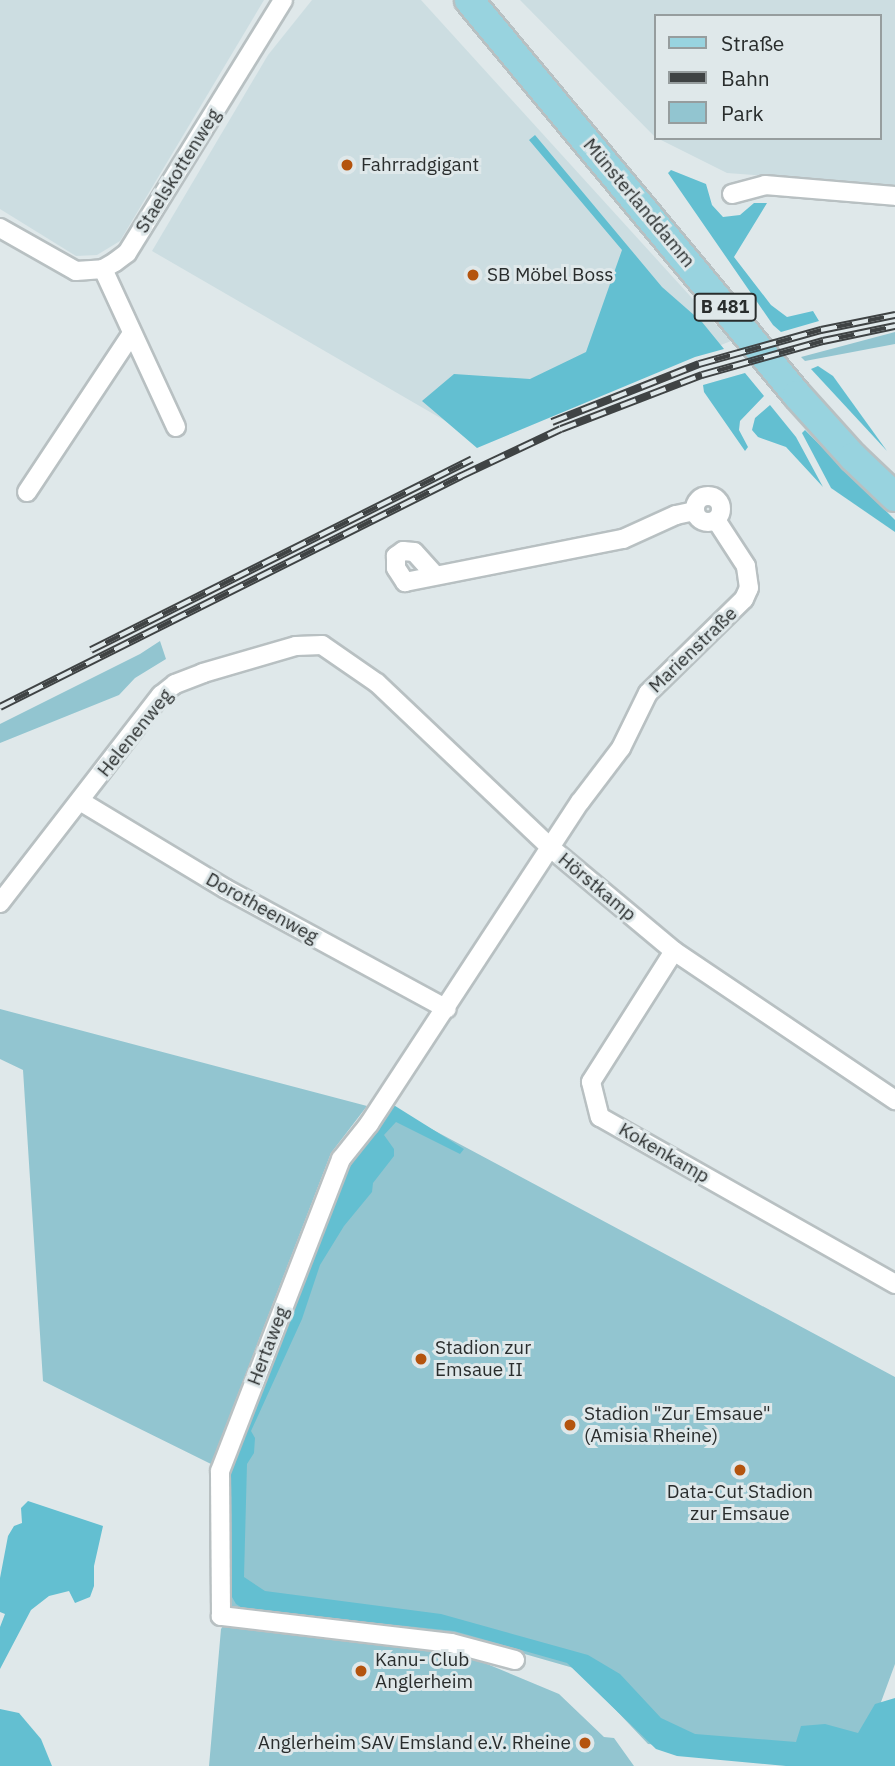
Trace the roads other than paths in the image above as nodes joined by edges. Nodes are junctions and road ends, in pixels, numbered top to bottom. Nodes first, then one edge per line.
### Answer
1 (469, 0) edge
2 (281, 1) edge
3 (732, 194) dead end
4 (895, 196) edge
5 (0, 228) edge
6 (103, 269) junction
7 (131, 335) junction
8 (176, 427) dead end
9 (27, 492) dead end
10 (895, 497) edge
11 (435, 576) dead end
12 (322, 645) joint
13 (80, 801) junction
14 (552, 849) junction
15 (0, 903) edge
16 (674, 951) junction
17 (447, 1009) junction
18 (895, 1100) edge
19 (895, 1284) edge
20 (515, 1660) dead end

1 - 10 main road, Münsterlanddamm / B 481
2 - 6 street, Staelskottenweg
3 - 4 street
5 - 6 street
6 - 7 street
7 - 8 street
7 - 9 street
11 - 14 street, Marienstraße
12 - 13 street, Helenenweg
12 - 14 street, Hörstkamp
13 - 15 street, Helenenweg
13 - 17 street, Dorotheenweg
14 - 16 street, Hörstkamp
14 - 17 street, Hertaweg
16 - 18 street, Hörstkamp
16 - 19 street, Kokenkamp
17 - 20 street, Hertaweg

